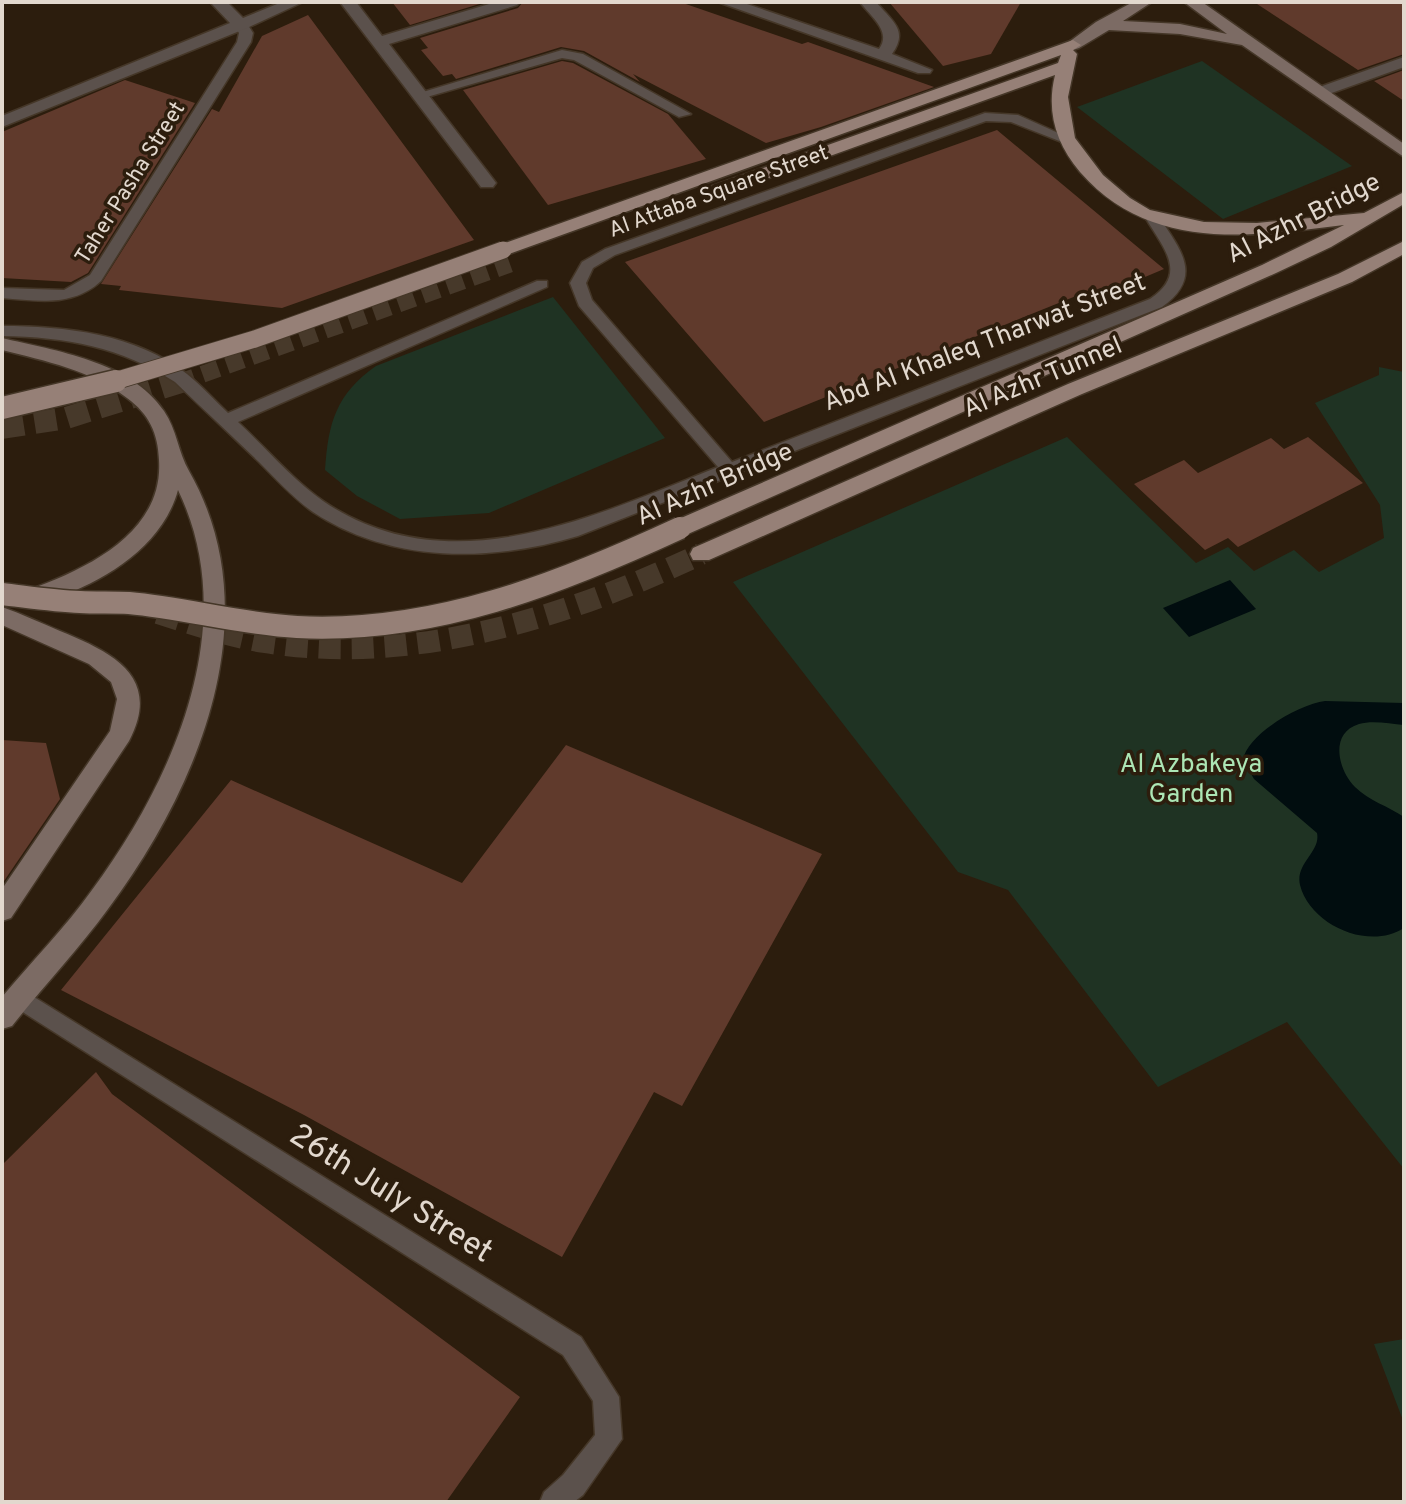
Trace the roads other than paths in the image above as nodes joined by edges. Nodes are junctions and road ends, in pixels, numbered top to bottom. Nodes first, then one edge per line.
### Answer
1 (218, 2) edge
2 (295, 2) edge
3 (348, 2) edge
4 (512, 2) edge
5 (726, 2) edge
6 (868, 2) edge
7 (1144, 2) edge
8 (1192, 2) edge
9 (1102, 17) junction
10 (241, 25) junction
11 (379, 42) junction
12 (1073, 45) junction
13 (1257, 47) junction
14 (882, 56) junction
15 (1404, 62) edge
16 (1065, 66) junction
17 (924, 70) dead end
18 (1320, 92) junction
19 (420, 95) junction
20 (684, 114) dead end
21 (2, 122) edge
22 (1067, 140) junction
23 (1404, 152) edge
24 (487, 183) dead end
25 (1404, 197) edge
26 (1375, 215) junction
27 (1152, 217) junction
28 (1404, 248) edge
29 (506, 257) junction
30 (542, 284) dead end
31 (2, 293) edge
32 (2, 331) edge
33 (2, 344) edge
34 (2, 408) edge
35 (226, 421) junction
36 (172, 460) junction
37 (729, 469) junction
38 (701, 554) tunnel mouth
39 (2, 594) edge
40 (2, 603) edge
41 (2, 616) edge
42 (2, 910) edge
43 (18, 997) junction
44 (2, 1017) edge
45 (554, 1502) edge

1 - 10 street
2 - 10 street
3 - 11 street
4 - 11 street
5 - 14 street
6 - 14 street
7 - 9 street
8 - 13 street
9 - 12 street
9 - 13 street
10 - 21 street
10 - 31 lane, Taher Pasha Street
11 - 19 street
12 - 16 main road
12 - 29 main road
13 - 18 street
14 - 17 street
15 - 18 street
16 - 22 main road
16 - 29 main road
18 - 23 street
19 - 20 lane
19 - 24 street
22 - 27 main road
22 - 37 lane, Al Attaba Square Street
25 - 26 main road, Al Azhr Bridge
26 - 27 main road
26 - 39 main road, Al Azhr Bridge, bridge
27 - 37 lane, Abd Al Khaleq Tharwat Street
28 - 38 main road, Al Azhr Tunnel
29 - 34 main road, bridge
30 - 35 lane
32 - 35 lane, Abd Al Khaleq Tharwat Street
33 - 36 street
35 - 37 lane, Abd Al Khaleq Tharwat Street
36 - 40 street
36 - 43 street
41 - 42 street
43 - 44 street
43 - 45 lane, 26th July Street

